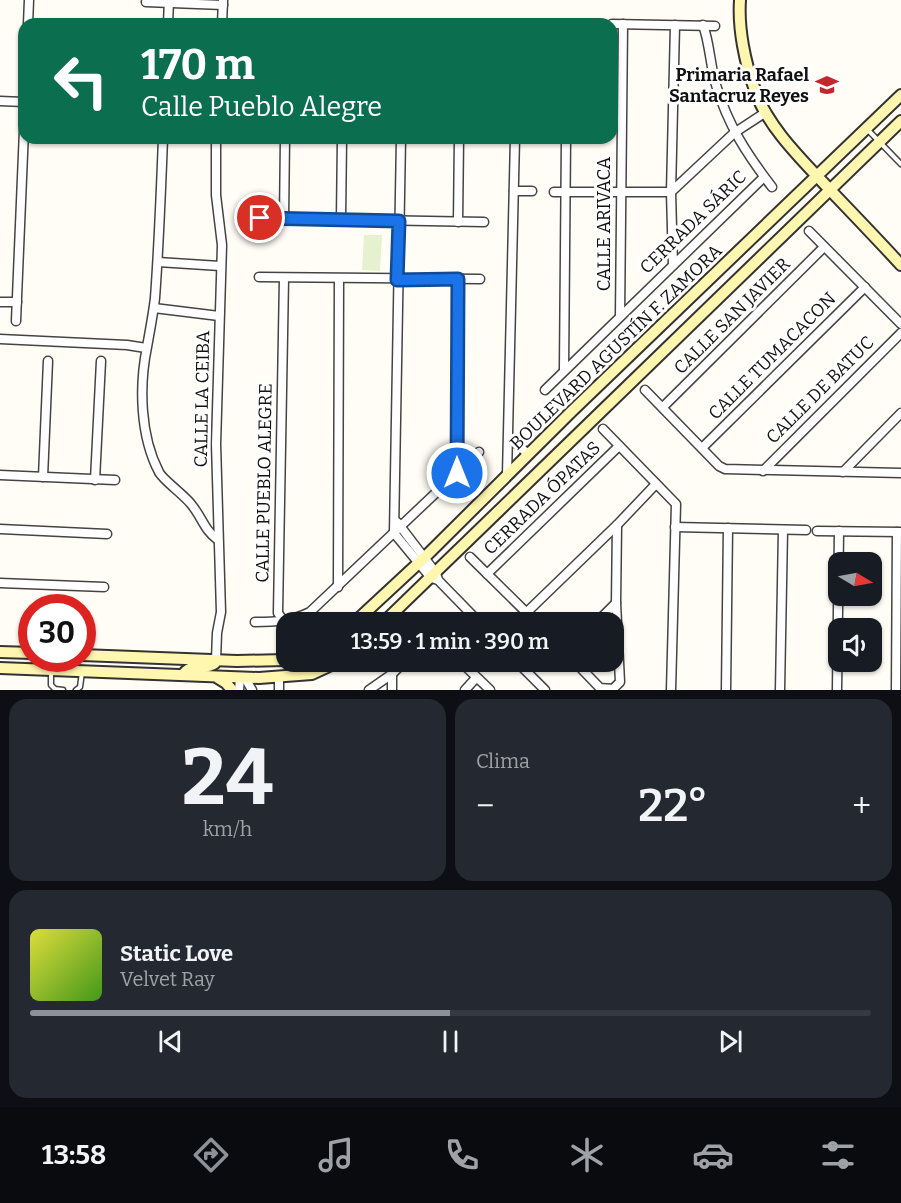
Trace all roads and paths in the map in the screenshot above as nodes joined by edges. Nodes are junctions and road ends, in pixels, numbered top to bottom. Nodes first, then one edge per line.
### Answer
1 (29, 0) edge
2 (741, 0) edge
3 (146, 2) dead end
4 (169, 2) edge
5 (223, 3) edge
6 (28, 18) edge
7 (168, 18) edge
8 (222, 18) edge
9 (618, 24) edge
10 (623, 24) junction
11 (675, 25) junction
12 (702, 25) junction
13 (715, 26) dead end
14 (901, 95) edge
15 (0, 101) edge
16 (18, 102) edge
17 (766, 112) junction
18 (901, 121) edge
19 (867, 128) junction
20 (734, 133) junction
21 (880, 142) junction
22 (23, 144) edge
23 (163, 144) edge
24 (216, 144) edge
25 (285, 144) edge
26 (342, 144) edge
27 (400, 144) edge
28 (459, 144) edge
29 (515, 144) edge
30 (566, 144) edge
31 (901, 164) edge
32 (817, 176) junction
33 (764, 177) junction
34 (772, 187) dead end
35 (830, 190) junction
36 (514, 191) junction
37 (532, 191) dead end
38 (554, 192) dead end
39 (671, 192) junction
40 (565, 193) junction
41 (620, 193) junction
42 (260, 218) dead end
43 (284, 219) junction
44 (341, 219) junction
45 (399, 221) junction
46 (458, 222) junction
47 (483, 222) dead end
48 (809, 231) dead end
49 (824, 247) junction
50 (158, 262) junction
51 (673, 265) junction
52 (901, 265) edge
53 (220, 266) junction
54 (259, 277) dead end
55 (284, 278) junction
56 (339, 279) junction
57 (458, 279) junction
58 (480, 279) dead end
59 (397, 280) junction
60 (866, 287) junction
61 (0, 302) edge
62 (17, 302) junction
63 (154, 308) junction
64 (219, 316) junction
65 (620, 316) junction
66 (16, 321) dead end
67 (900, 321) edge
68 (901, 333) edge
69 (0, 339) edge
70 (146, 348) junction
71 (48, 361) dead end
72 (101, 361) dead end
73 (624, 363) junction
74 (564, 369) junction
75 (637, 377) junction
76 (545, 390) dead end
77 (645, 390) dead end
78 (663, 407) junction
79 (901, 413) edge
80 (603, 429) dead end
81 (510, 438) junction
82 (619, 446) junction
83 (702, 448) junction
84 (479, 452) dead end
85 (528, 454) junction
86 (763, 471) junction
87 (843, 472) junction
88 (457, 473) junction
89 (901, 473) edge
90 (507, 475) junction
91 (0, 476) edge
92 (43, 477) junction
93 (95, 480) junction
94 (115, 480) dead end
95 (656, 484) junction
96 (617, 525) junction
97 (675, 527) junction
98 (728, 528) junction
99 (0, 529) edge
100 (397, 530) junction
101 (783, 530) junction
102 (806, 530) dead end
103 (817, 531) dead end
104 (839, 531) junction
105 (899, 532) edge
106 (107, 534) dead end
107 (218, 540) junction
108 (470, 557) dead end
109 (421, 561) junction
110 (487, 573) junction
111 (435, 577) junction
112 (0, 583) edge
113 (104, 587) dead end
114 (338, 587) junction
115 (616, 603) junction
116 (278, 612) edge
117 (310, 612) edge
118 (366, 612) edge
119 (395, 612) edge
120 (469, 612) edge
121 (525, 612) edge
122 (527, 612) edge
123 (607, 612) edge
124 (255, 622) dead end
125 (276, 622) edge
126 (0, 652) edge
127 (18, 653) edge
128 (96, 656) edge
129 (216, 660) junction
130 (276, 660) edge
131 (0, 668) edge
132 (18, 669) edge
133 (51, 672) edge
134 (79, 672) edge
135 (96, 672) edge
136 (316, 672) edge
137 (470, 672) edge
138 (528, 672) edge
139 (584, 672) edge
140 (392, 674) joint
141 (183, 675) junction
142 (215, 677) junction
143 (242, 678) junction
144 (279, 678) junction
145 (476, 678) junction
146 (622, 686) edge
147 (669, 688) edge
148 (895, 689) edge
149 (63, 690) edge
150 (75, 690) edge
151 (232, 690) edge
152 (239, 690) edge
153 (252, 690) edge
154 (279, 690) edge
155 (369, 690) edge
156 (392, 690) edge
157 (465, 690) edge
158 (490, 690) edge
159 (545, 690) edge
160 (613, 690) edge
161 (726, 690) edge
162 (780, 690) edge
163 (837, 690) edge

1 - 6 street
2 - 17 street
3 - 4 street
4 - 5 street
4 - 7 street
5 - 8 street
9 - 10 street
10 - 11 street
10 - 41 street, CALLE ARIVACA
11 - 12 street
11 - 39 street
12 - 13 street
12 - 20 street, CERRADA SÁRIC
14 - 19 street, BOULEVARD AGUSTÍN F. ZAMORA
15 - 16 street
17 - 20 street
17 - 32 street
18 - 21 street, BOULEVARD AGUSTÍN F. ZAMORA
19 - 21 lane
19 - 32 street, BOULEVARD AGUSTÍN F. ZAMORA
20 - 33 street, CERRADA SÁRIC
20 - 39 street
21 - 31 lane
21 - 35 street, BOULEVARD AGUSTÍN F. ZAMORA
22 - 62 street
23 - 50 street
24 - 53 street, CALLE LA CEIBA
25 - 43 street
26 - 44 street
27 - 45 street
28 - 46 street
29 - 36 street
30 - 40 street
32 - 35 street
32 - 73 street, BOULEVARD AGUSTÍN F. ZAMORA
33 - 34 street
33 - 51 street, CERRADA SÁRIC
35 - 52 street
35 - 75 street, BOULEVARD AGUSTÍN F. ZAMORA
36 - 37 street
36 - 81 street
38 - 40 street
39 - 41 street
39 - 51 street
40 - 41 street
40 - 74 street
41 - 65 street, CALLE ARIVACA
42 - 43 street
43 - 44 street
44 - 45 street
45 - 46 street
45 - 59 street
46 - 47 street
48 - 49 street
49 - 60 street
49 - 78 street, CALLE SAN JAVIER
50 - 53 street
50 - 63 street
51 - 65 street, CERRADA SÁRIC
53 - 64 street, CALLE LA CEIBA
54 - 55 street
55 - 56 street
55 - 116 street, CALLE PUEBLO ALEGRE
56 - 59 street
56 - 114 street
57 - 58 street
57 - 59 street
57 - 88 street
59 - 100 street
60 - 67 street
60 - 83 street, CALLE TUMACACON
61 - 62 street
62 - 66 street
63 - 64 street
63 - 70 street
64 - 107 street, CALLE LA CEIBA
65 - 74 street, CERRADA SÁRIC
68 - 86 street, CALLE DE BATUC
69 - 70 street
70 - 107 street
71 - 92 street
72 - 93 street
73 - 75 street
73 - 85 street, BOULEVARD AGUSTÍN F. ZAMORA
74 - 76 street, CERRADA SÁRIC
75 - 111 street, BOULEVARD AGUSTÍN F. ZAMORA
77 - 78 street
78 - 83 street
79 - 87 street
80 - 82 street, CERRADA ÓPATAS
81 - 85 street
81 - 90 street
82 - 95 street, CERRADA ÓPATAS
82 - 110 street, CERRADA ÓPATAS
83 - 86 street
84 - 88 street
85 - 90 street, BOULEVARD AGUSTÍN F. ZAMORA
86 - 87 street
87 - 89 street
88 - 100 street
90 - 109 street, BOULEVARD AGUSTÍN F. ZAMORA
91 - 92 street
92 - 93 street
93 - 94 street
95 - 96 street
95 - 97 street, CERRADA ÓPATAS
96 - 115 street
96 - 122 street
97 - 98 street
97 - 147 street
98 - 101 street
98 - 161 street
99 - 106 street
100 - 109 street
100 - 114 street
101 - 102 street
101 - 162 street
103 - 104 street
104 - 105 street
104 - 163 street
105 - 148 street
107 - 129 street, CALLE LA CEIBA
108 - 110 street, CERRADA ÓPATAS
109 - 111 street
109 - 118 street, BOULEVARD AGUSTÍN F. ZAMORA
110 - 121 street, CERRADA ÓPATAS
111 - 119 street, BOULEVARD AGUSTÍN F. ZAMORA
111 - 120 street
112 - 113 street
114 - 117 street
115 - 123 street
115 - 146 street
124 - 125 street
126 - 127 street
128 - 129 street
129 - 130 street
129 - 141 street
131 - 132 street
133 - 149 lane
134 - 150 lane
135 - 141 street
136 - 144 street
137 - 145 street
138 - 159 street
139 - 160 street
140 - 155 street
140 - 156 street
141 - 142 street
142 - 143 street
142 - 151 street
143 - 144 street
143 - 152 street
143 - 153 street
144 - 154 street
145 - 157 street
145 - 158 street
146 - 160 street

